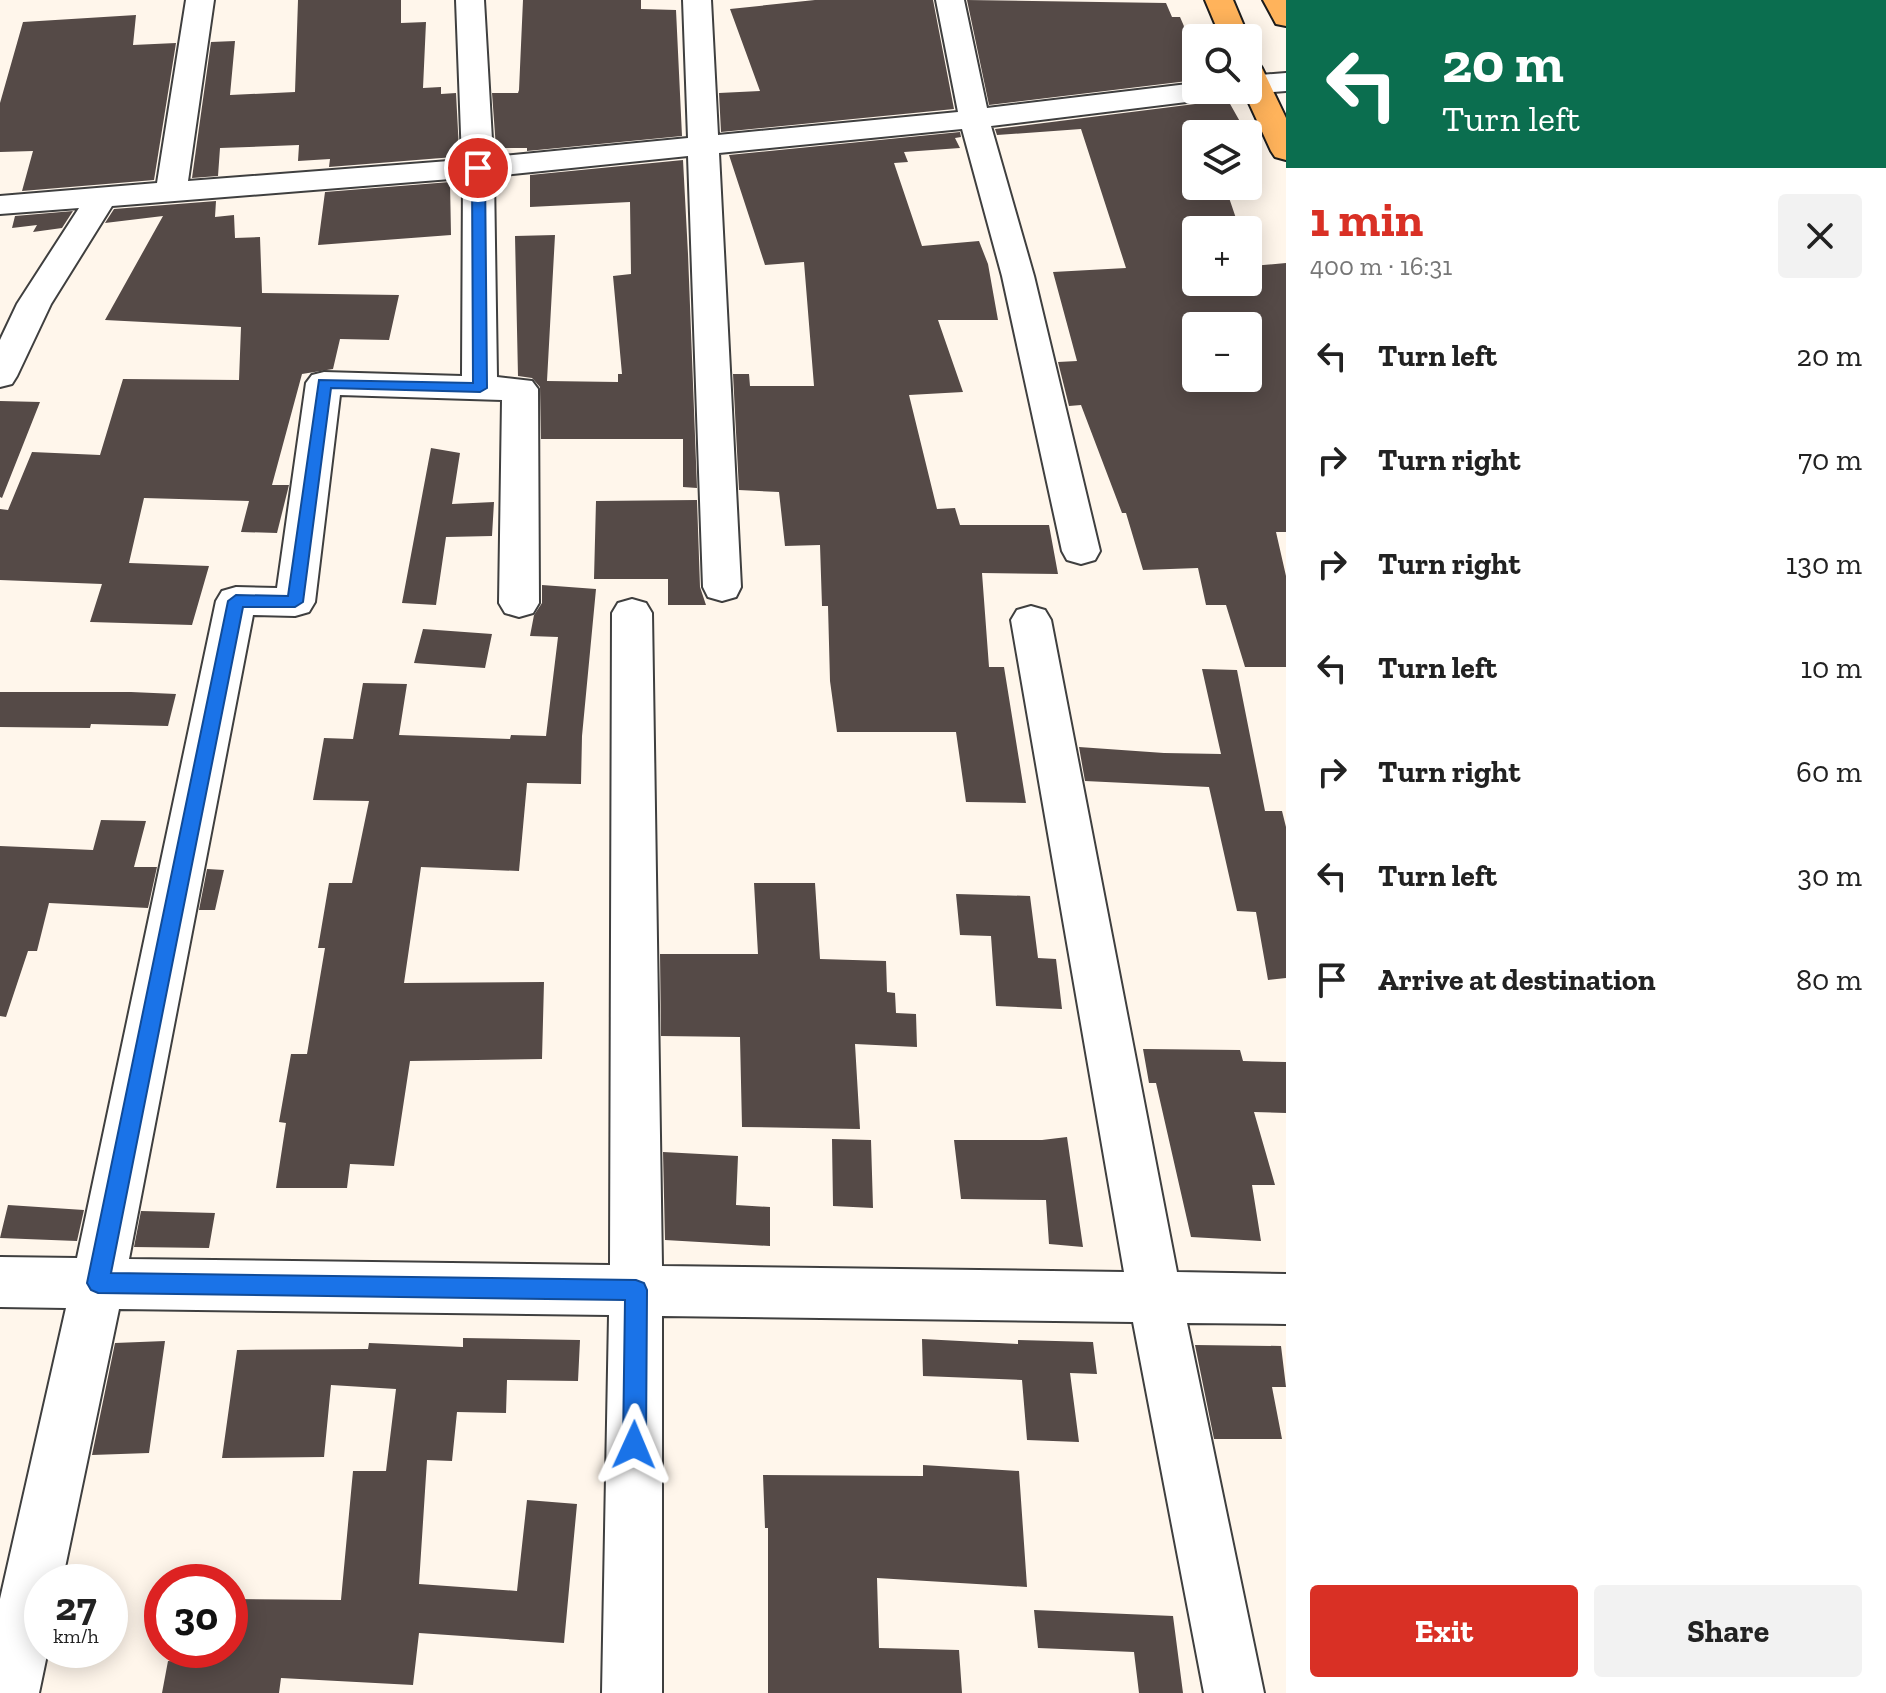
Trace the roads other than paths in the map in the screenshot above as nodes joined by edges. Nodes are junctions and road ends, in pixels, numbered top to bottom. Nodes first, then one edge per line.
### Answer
1 (200, 0) edge
2 (470, 0) edge
3 (697, 0) edge
4 (950, 0) edge
5 (1219, 0) edge
6 (1277, 0) edge
7 (1286, 18) edge
8 (1229, 24) edge
9 (1262, 80) edge
10 (1286, 82) edge
11 (1182, 94) edge
12 (1262, 103) edge
13 (974, 119) junction
14 (702, 146) junction
15 (1286, 151) edge
16 (478, 168) junction
17 (171, 194) junction
18 (102, 197) junction
19 (0, 205) edge
20 (0, 376) edge
21 (480, 388) junction
22 (1081, 551) dead end
23 (722, 587) dead end
24 (519, 603) dead end
25 (632, 613) dead end
26 (1031, 620) dead end
27 (0, 1282) edge
28 (98, 1283) junction
29 (636, 1290) junction
30 (1155, 1297) junction
31 (1286, 1299) edge
32 (9, 1693) edge
33 (632, 1693) edge
34 (1234, 1693) edge

1 - 17 street
2 - 16 street
3 - 14 street
4 - 13 street
5 - 8 main road
6 - 7 main road
9 - 10 street
11 - 13 street
12 - 15 main road
13 - 14 street
13 - 22 street
14 - 16 street
14 - 23 street
16 - 17 street
16 - 21 street
17 - 18 street
18 - 19 street
18 - 20 street
21 - 24 street
21 - 28 street
25 - 29 street
26 - 30 street
27 - 28 street
28 - 29 street
28 - 32 street
29 - 30 street
29 - 33 street
30 - 31 street
30 - 34 street

